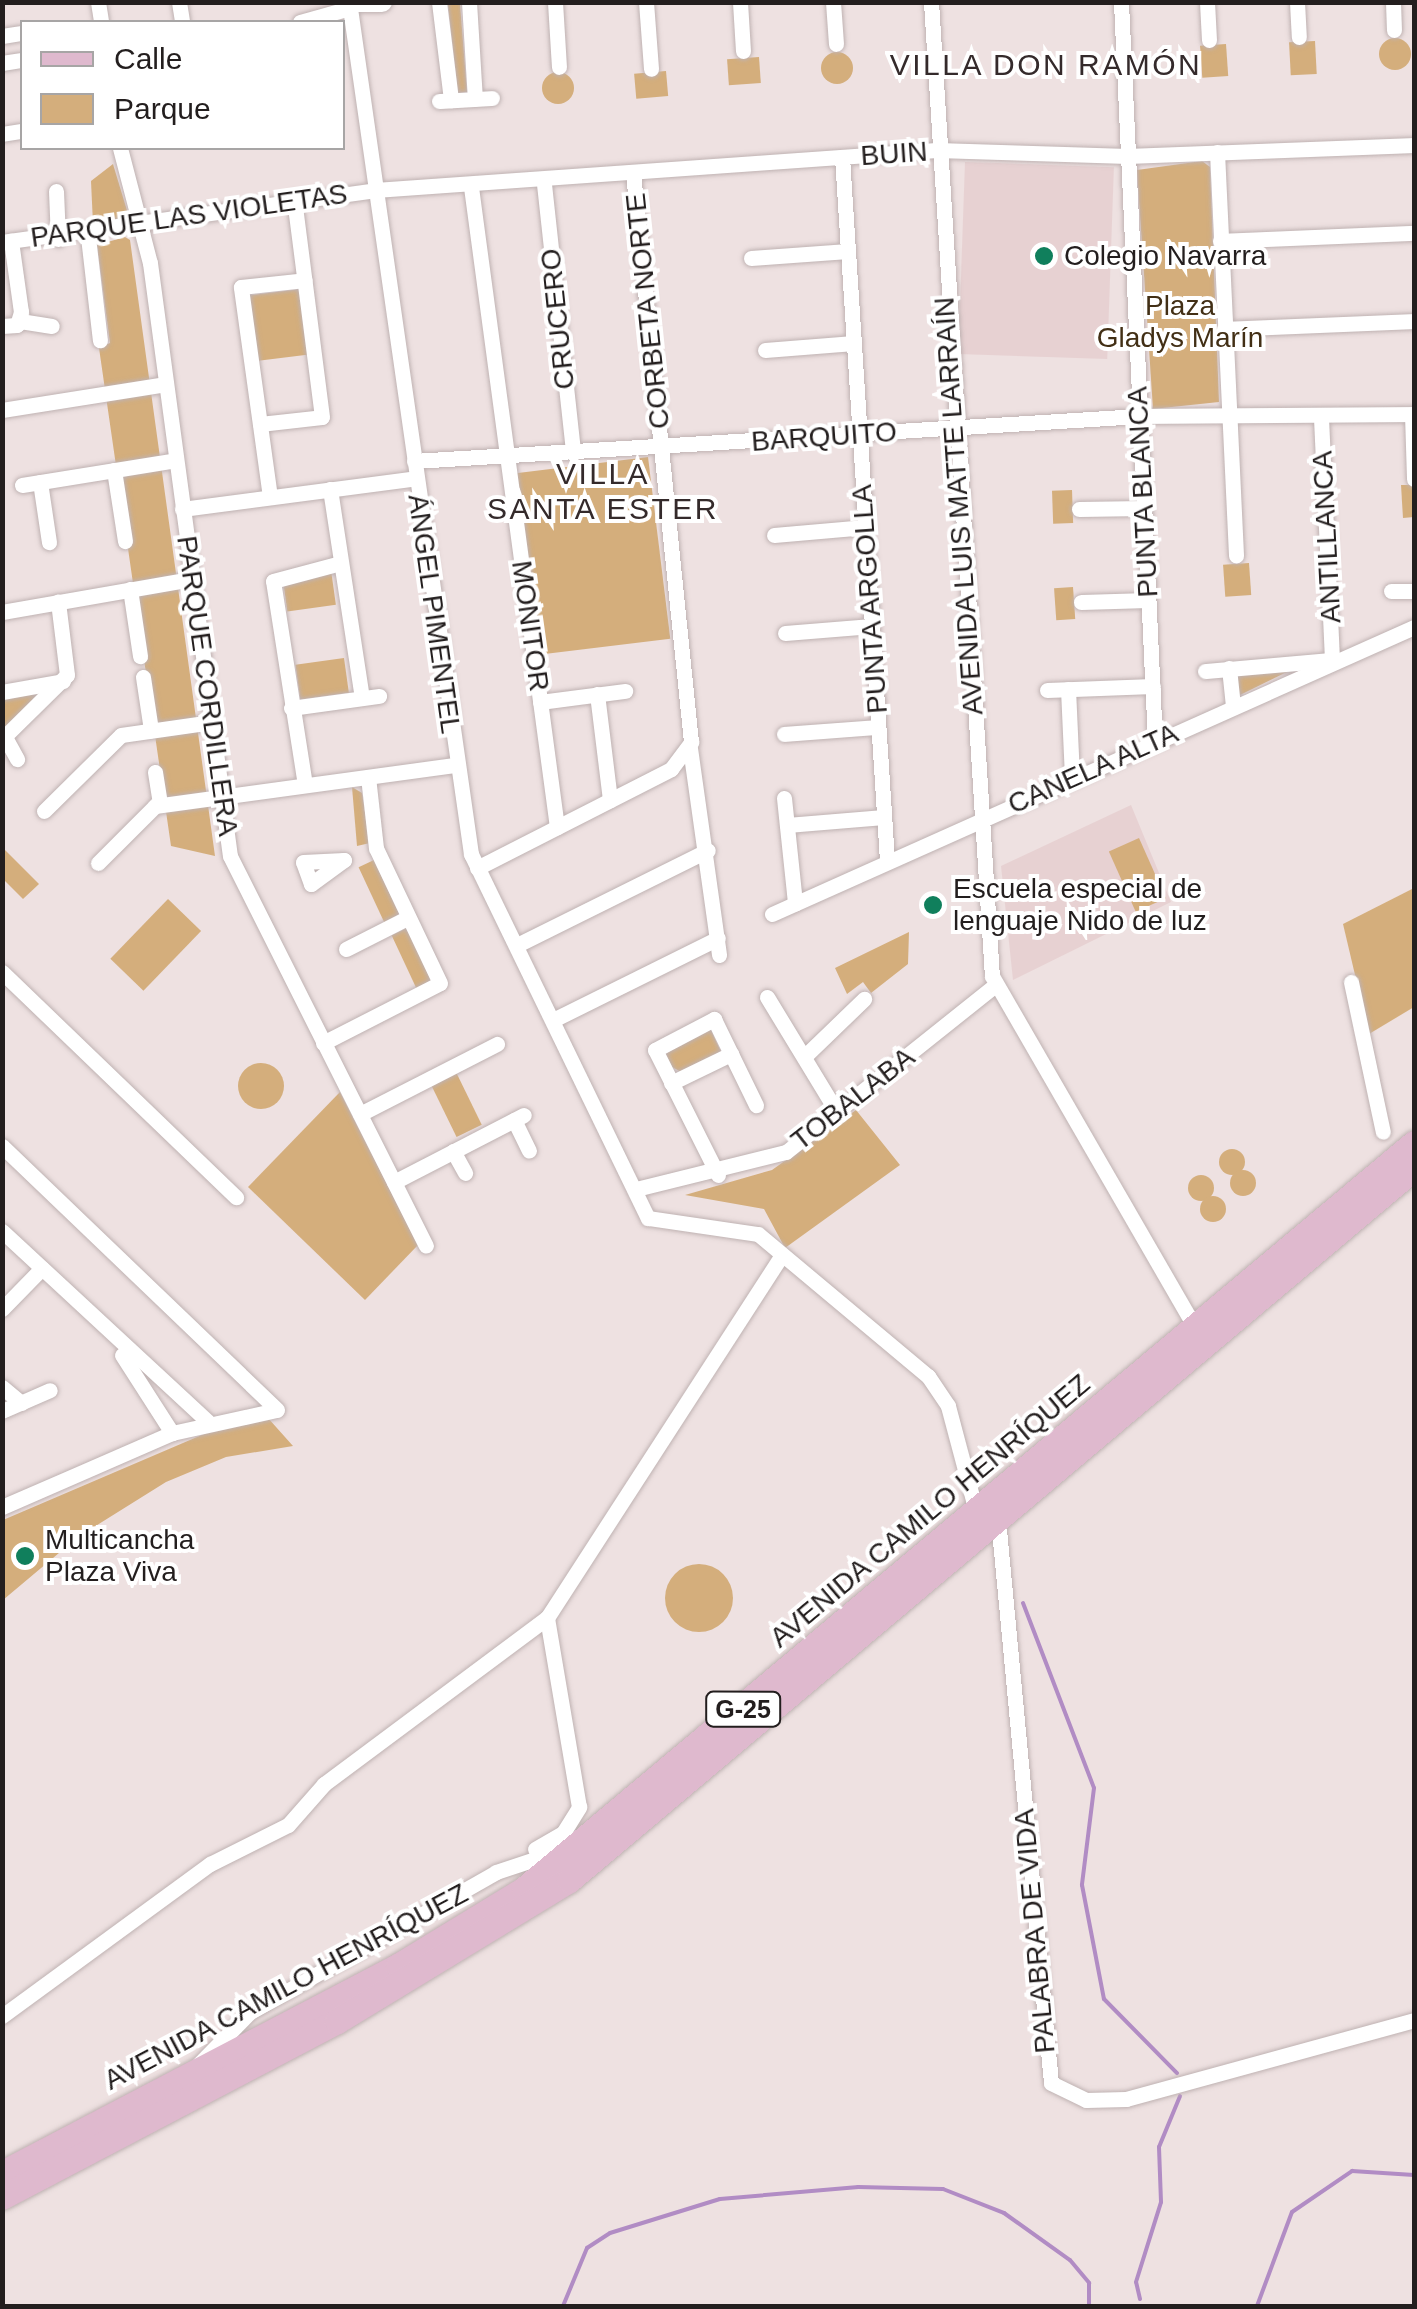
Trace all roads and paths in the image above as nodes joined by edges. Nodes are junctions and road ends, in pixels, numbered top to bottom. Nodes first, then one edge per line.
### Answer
1 (196, 2) edge
2 (382, 2) edge
3 (439, 2) edge
4 (469, 2) edge
5 (556, 2) edge
6 (646, 2) edge
7 (740, 2) edge
8 (833, 2) edge
9 (931, 2) edge
10 (1120, 2) edge
11 (1208, 2) edge
12 (1297, 2) edge
13 (1393, 2) edge
14 (349, 6) edge
15 (180, 13) edge
16 (306, 20) edge
17 (1394, 30) dead end
18 (1299, 37) dead end
19 (1208, 40) dead end
20 (836, 44) dead end
21 (743, 51) dead end
22 (559, 67) dead end
23 (651, 69) dead end
24 (492, 98) dead end
25 (474, 99) junction
26 (1414, 145) edge
27 (121, 150) edge
28 (937, 150) junction
29 (1217, 152) junction
30 (1128, 156) junction
31 (842, 157) junction
32 (633, 173) junction
33 (544, 184) junction
34 (471, 187) junction
35 (375, 190) junction
36 (56, 191) dead end
37 (294, 200) junction
38 (142, 222) junction
39 (1414, 233) edge
40 (88, 237) junction
41 (58, 239) junction
42 (1220, 240) junction
43 (7, 242) edge
44 (848, 251) junction
45 (751, 258) dead end
46 (305, 280) junction
47 (8, 290) edge
48 (20, 321) junction
49 (1414, 321) edge
50 (2, 326) edge
51 (52, 326) dead end
52 (1224, 329) junction
53 (100, 340) dead end
54 (854, 343) junction
55 (765, 350) dead end
56 (166, 384) junction
57 (2, 410) edge
58 (1321, 414) junction
59 (1413, 414) edge
60 (1227, 415) junction
61 (1140, 416) junction
62 (260, 424) junction
63 (954, 428) junction
64 (860, 434) junction
65 (662, 449) junction
66 (573, 453) junction
67 (506, 456) junction
68 (176, 460) junction
69 (114, 470) junction
70 (415, 470) junction
71 (1414, 478) edge
72 (40, 482) junction
73 (22, 485) dead end
74 (330, 489) junction
75 (270, 498) junction
76 (1144, 508) junction
77 (182, 509) junction
78 (1079, 510) dead end
79 (866, 527) junction
80 (774, 535) dead end
81 (124, 541) dead end
82 (49, 542) dead end
83 (1236, 556) dead end
84 (340, 563) junction
85 (192, 578) junction
86 (130, 590) junction
87 (1391, 591) dead end
88 (1414, 591) edge
89 (1148, 600) junction
90 (58, 602) junction
91 (1081, 602) dead end
92 (2, 612) edge
93 (872, 626) junction
94 (1414, 628) edge
95 (785, 633) dead end
96 (140, 656) dead end
97 (1332, 660) junction
98 (1229, 668) junction
99 (1205, 671) dead end
100 (143, 677) dead end
101 (1152, 686) junction
102 (70, 687) junction
103 (1068, 689) junction
104 (1047, 690) dead end
105 (624, 691) dead end
106 (2, 692) edge
107 (597, 694) junction
108 (540, 702) junction
109 (1233, 707) junction
110 (291, 708) junction
111 (212, 722) junction
112 (878, 726) junction
113 (151, 730) junction
114 (784, 734) dead end
115 (4, 739) edge
116 (1155, 741) junction
117 (690, 748) junction
118 (17, 760) dead end
119 (454, 766) junction
120 (156, 772) dead end
121 (368, 777) junction
122 (1072, 777) junction
123 (305, 785) junction
124 (222, 796) junction
125 (784, 798) dead end
126 (610, 800) junction
127 (160, 805) junction
128 (44, 811) dead end
129 (884, 817) junction
130 (979, 819) junction
131 (787, 825) junction
132 (558, 827) junction
133 (376, 848) junction
134 (708, 850) junction
135 (344, 860) dead end
136 (887, 861) junction
137 (98, 863) dead end
138 (478, 868) junction
139 (796, 903) junction
140 (772, 914) dead end
141 (407, 918) junction
142 (517, 945) junction
143 (346, 949) dead end
144 (2, 972) edge
145 (1351, 982) dead end
146 (994, 986) junction
147 (767, 998) dead end
148 (864, 999) dead end
149 (553, 1020) junction
150 (323, 1043) junction
151 (497, 1044) dead end
152 (732, 1054) junction
153 (806, 1055) junction
154 (671, 1083) junction
155 (756, 1105) dead end
156 (360, 1114) junction
157 (838, 1114) junction
158 (1383, 1132) dead end
159 (1414, 1143) edge
160 (2, 1146) edge
161 (454, 1151) junction
162 (529, 1151) dead end
163 (1414, 1168) edge
164 (465, 1173) dead end
165 (718, 1174) junction
166 (394, 1182) junction
167 (636, 1190) junction
168 (236, 1197) dead end
169 (2, 1231) edge
170 (426, 1244) dead end
171 (782, 1255) junction
172 (42, 1268) junction
173 (2, 1309) edge
174 (1194, 1326) junction
175 (115, 1343) junction
176 (2, 1387) edge
177 (50, 1390) dead end
178 (21, 1403) junction
179 (2, 1411) edge
180 (207, 1422) junction
181 (172, 1433) junction
182 (2, 1507) edge
183 (987, 1515) junction
184 (547, 1618) junction
185 (581, 1845) junction
186 (496, 1872) junction
187 (2, 2016) edge
188 (1414, 2020) edge
189 (195, 2070) junction
190 (2, 2173) edge
191 (2, 2197) edge

1 - 15 street
2 - 14 street
3 - 25 street
4 - 25 street
5 - 22 street
6 - 23 street
7 - 21 street
8 - 20 street
9 - 28 street, AVENIDA LUIS MATTE LARRAÍN
10 - 30 street, PUNTA BLANCA
11 - 19 street
12 - 18 street
13 - 17 street
14 - 16 street
14 - 35 street, ÁNGEL PIMENTEL
24 - 25 street
26 - 29 street, BUIN
27 - 38 street, PARQUE CORDILLERA
28 - 30 street, BUIN
28 - 31 street, BUIN
28 - 63 street, AVENIDA LUIS MATTE LARRAÍN
29 - 30 street, BUIN
29 - 42 street
30 - 61 street, PUNTA BLANCA
31 - 32 street, BUIN
31 - 44 street, PUNTA ARGOLLA
32 - 33 street, BUIN
32 - 65 street, CORBETA NORTE
33 - 34 street, BUIN
33 - 66 street, CRUCERO
34 - 35 street, BUIN
34 - 67 street, MONITOR
35 - 37 street, PARQUE LAS VIOLETAS
35 - 70 street, ÁNGEL PIMENTEL
36 - 41 street
37 - 38 street, PARQUE LAS VIOLETAS
37 - 46 street
38 - 40 street, PARQUE LAS VIOLETAS
38 - 56 street, PARQUE CORDILLERA
39 - 42 street
40 - 41 street, PARQUE LAS VIOLETAS
40 - 53 street
41 - 43 street, PARQUE LAS VIOLETAS
42 - 52 street
43 - 47 street
44 - 45 street
44 - 54 street, PUNTA ARGOLLA
46 - 62 street
46 - 62 street
47 - 48 street
48 - 50 street
48 - 51 street
49 - 52 street
52 - 60 street
54 - 55 street
54 - 64 street, PUNTA ARGOLLA
56 - 57 street
56 - 68 street, PARQUE CORDILLERA
58 - 59 street, BARQUITO
58 - 60 street, BARQUITO
58 - 97 street, ANTILLANCA
59 - 71 street
60 - 61 street, BARQUITO
60 - 83 street
61 - 63 street, BARQUITO
61 - 76 street, PUNTA BLANCA
62 - 75 street
63 - 64 street, BARQUITO
63 - 130 street, AVENIDA LUIS MATTE LARRAÍN
64 - 65 street, BARQUITO
64 - 79 street, PUNTA ARGOLLA
65 - 66 street, BARQUITO
65 - 117 street, CORBETA NORTE
66 - 67 street, BARQUITO
67 - 70 street, BARQUITO
67 - 108 street, MONITOR
68 - 69 street
68 - 77 street, PARQUE CORDILLERA
69 - 72 street
69 - 81 street
70 - 74 street, BARQUITO
70 - 119 street, ÁNGEL PIMENTEL
72 - 73 street
72 - 82 street
74 - 75 street, BARQUITO
74 - 84 street
75 - 77 street, BARQUITO
76 - 78 street
76 - 89 street, PUNTA BLANCA
77 - 85 street, PARQUE CORDILLERA
79 - 80 street
79 - 93 street, PUNTA ARGOLLA
84 - 110 street
84 - 110 street
85 - 86 street
85 - 111 street, PARQUE CORDILLERA
86 - 90 street
86 - 96 street
87 - 88 street
89 - 91 street
89 - 101 street, PUNTA BLANCA
90 - 92 street
90 - 102 street
93 - 95 street
93 - 112 street, PUNTA ARGOLLA
94 - 97 street, CANELA ALTA
97 - 98 street
97 - 109 street, CANELA ALTA
98 - 99 street
98 - 109 street
100 - 113 street
101 - 103 street
101 - 116 street, PUNTA BLANCA
102 - 106 street
102 - 115 street
103 - 104 street
103 - 122 street
105 - 107 street
107 - 108 street
107 - 126 street
108 - 132 street, MONITOR
109 - 116 street, CANELA ALTA
110 - 123 street
111 - 113 street
111 - 124 street, PARQUE CORDILLERA
112 - 114 street
112 - 129 street, PUNTA ARGOLLA
113 - 128 street
115 - 118 street
116 - 122 street, CANELA ALTA
117 - 126 street
117 - 134 street, CORBETA NORTE
119 - 121 street
119 - 138 street, ÁNGEL PIMENTEL
120 - 127 street
121 - 123 street
121 - 133 street
122 - 130 street, CANELA ALTA
123 - 124 street
124 - 127 street
124 - 150 street, PARQUE CORDILLERA
125 - 131 street
126 - 132 street
127 - 137 street
129 - 131 street
129 - 136 street, PUNTA ARGOLLA
130 - 136 street, CANELA ALTA
130 - 146 street, AVENIDA LUIS MATTE LARRAÍN
131 - 139 street
132 - 138 street
133 - 135 street
133 - 141 street
134 - 142 street
134 - 149 street, CORBETA NORTE
136 - 139 street, CANELA ALTA
138 - 142 street, ÁNGEL PIMENTEL
139 - 140 street, CANELA ALTA
141 - 143 street
141 - 150 street
142 - 149 street, ÁNGEL PIMENTEL
144 - 168 street
145 - 158 street
146 - 157 street, TOBALABA
146 - 174 street, AVENIDA LUIS MATTE LARRAÍN
147 - 153 street
148 - 153 street
149 - 167 street, ÁNGEL PIMENTEL
150 - 156 street, PARQUE CORDILLERA
151 - 156 street
152 - 154 street
152 - 154 street
152 - 155 street
153 - 157 street
154 - 165 street
156 - 166 street, PARQUE CORDILLERA
157 - 165 street, TOBALABA
159 - 174 main road, AVENIDA CAMILO HENRÍQUEZ / G-25
160 - 180 street
161 - 162 street
161 - 164 street
161 - 166 street
163 - 183 main road, AVENIDA CAMILO HENRÍQUEZ / G-25
165 - 167 street, TOBALABA
166 - 170 street, PARQUE CORDILLERA
167 - 171 street, ÁNGEL PIMENTEL
169 - 172 street
171 - 183 street
171 - 184 street
172 - 173 street
172 - 175 street
174 - 183 main road, AVENIDA CAMILO HENRÍQUEZ / G-25
175 - 180 street
175 - 181 street
176 - 178 street
177 - 178 street
178 - 179 street
180 - 181 street
181 - 182 street
183 - 185 main road, AVENIDA CAMILO HENRÍQUEZ / G-25
183 - 188 street, PALABRA DE VIDA
183 - 191 main road, AVENIDA CAMILO HENRÍQUEZ / G-25
184 - 186 street
184 - 187 street
185 - 186 street
185 - 189 main road, AVENIDA CAMILO HENRÍQUEZ / G-25
186 - 189 street
189 - 190 main road, AVENIDA CAMILO HENRÍQUEZ / G-25

